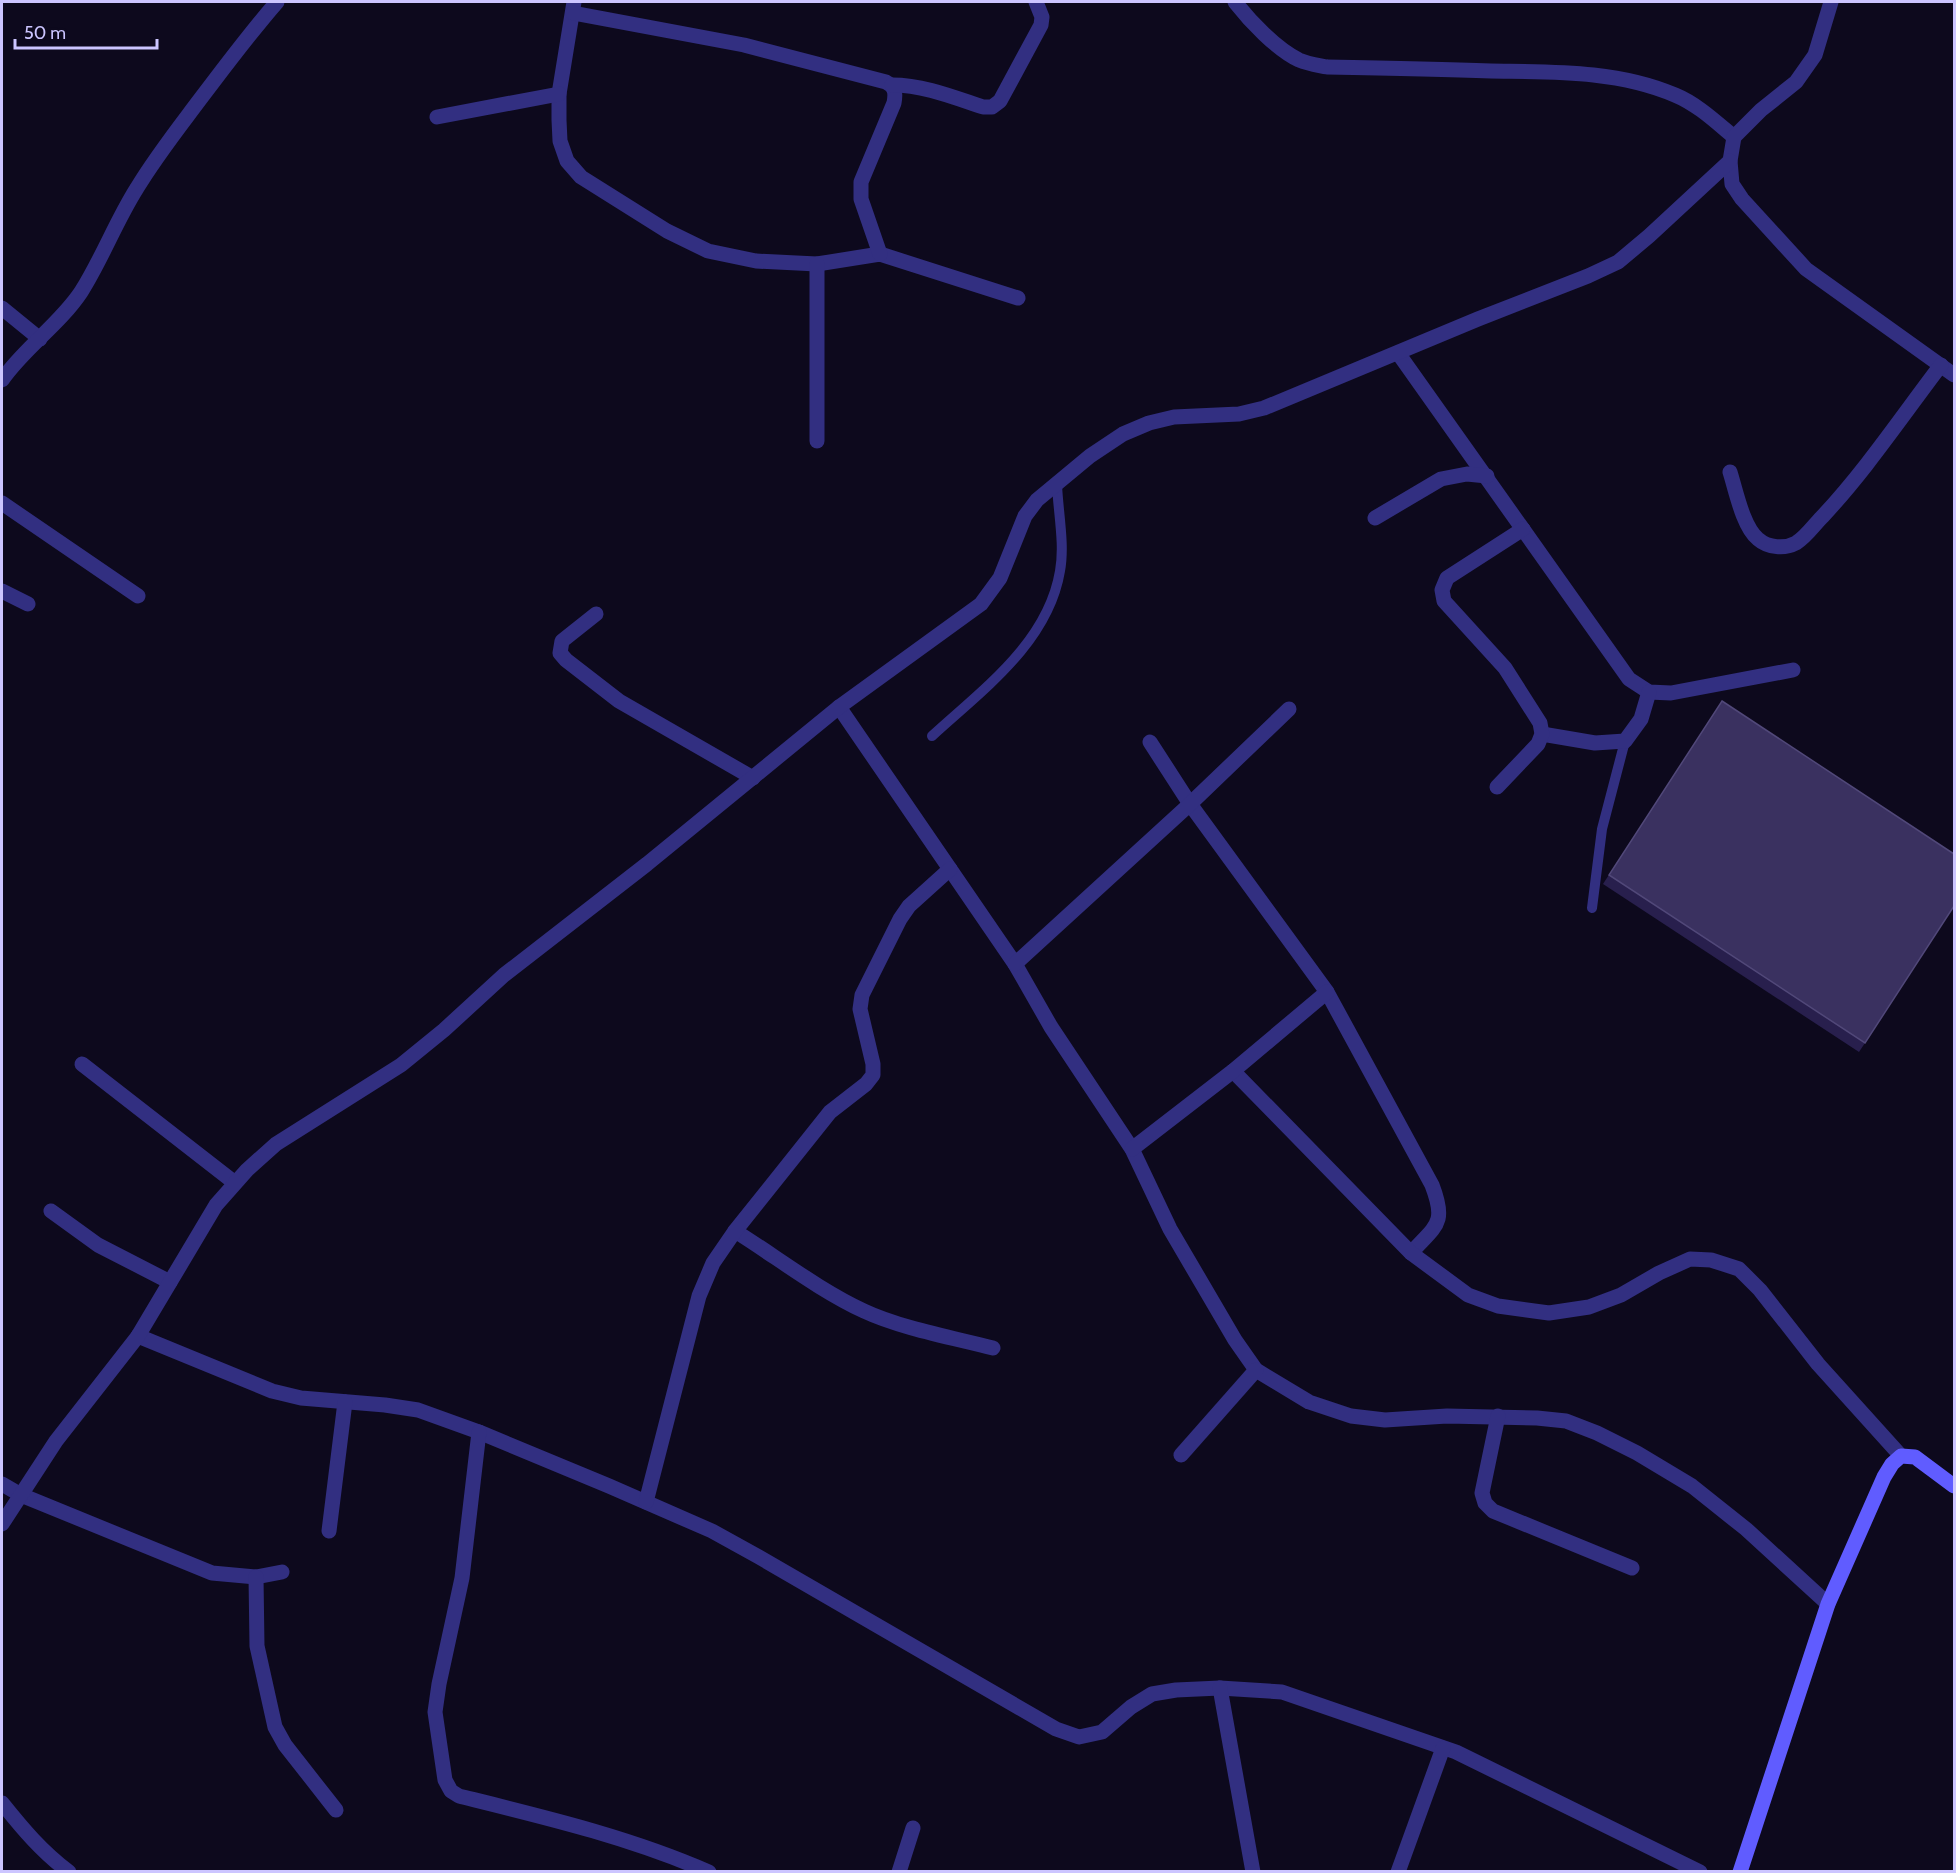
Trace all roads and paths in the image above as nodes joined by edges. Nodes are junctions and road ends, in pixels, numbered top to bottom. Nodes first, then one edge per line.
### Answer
1 (277, 2) edge
2 (1036, 2) edge
3 (1235, 2) edge
4 (1830, 2) edge
5 (574, 7) edge
6 (892, 85) junction
7 (559, 94) junction
8 (437, 117) dead end
9 (1734, 137) junction
10 (1730, 161) junction
11 (880, 254) junction
12 (818, 264) junction
13 (1018, 298) dead end
14 (2, 308) edge
15 (40, 339) junction
16 (1398, 353) junction
17 (1941, 365) junction
18 (1954, 375) edge
19 (2, 380) edge
20 (817, 441) dead end
21 (1730, 472) dead end
22 (1487, 476) junction
23 (1057, 484) junction
24 (2, 503) edge
25 (1375, 518) dead end
26 (1523, 529) junction
27 (2, 591) edge
28 (138, 596) dead end
29 (28, 604) dead end
30 (596, 614) dead end
31 (1793, 670) dead end
32 (1649, 692) junction
33 (839, 707) junction
34 (1289, 709) dead end
35 (1542, 734) junction
36 (932, 736) dead end
37 (1625, 741) junction
38 (1150, 742) dead end
39 (753, 778) junction
40 (1497, 787) dead end
41 (1190, 804) junction
42 (950, 869) junction
43 (1592, 908) dead end
44 (1015, 964) junction
45 (1327, 992) junction
46 (82, 1064) dead end
47 (1233, 1071) junction
48 (1132, 1149) junction
49 (235, 1184) junction
50 (51, 1211) dead end
51 (735, 1231) junction
52 (1411, 1253) junction
53 (170, 1282) junction
54 (138, 1336) junction
55 (993, 1348) dead end
56 (1256, 1370) junction
57 (345, 1402) junction
58 (1498, 1416) junction
59 (478, 1432) junction
60 (1181, 1455) dead end
61 (1901, 1456) junction
62 (2, 1484) edge
63 (1954, 1486) edge
64 (21, 1495) junction
65 (646, 1502) junction
66 (2, 1524) edge
67 (329, 1531) dead end
68 (1632, 1568) dead end
69 (282, 1572) dead end
70 (256, 1577) junction
71 (1828, 1604) junction
72 (1220, 1688) junction
73 (1443, 1748) junction
74 (2, 1803) edge
75 (336, 1810) dead end
76 (913, 1828) dead end
77 (69, 1872) edge
78 (709, 1872) edge
79 (899, 1872) edge
80 (1253, 1872) edge
81 (1398, 1872) edge
82 (1700, 1872) edge
83 (1740, 1872) edge

1 - 15 street
2 - 6 street
3 - 9 street
4 - 9 street
5 - 6 street
5 - 7 street
6 - 11 street
7 - 8 street
7 - 12 street
9 - 10 street
10 - 16 street
10 - 17 street
11 - 12 street
11 - 13 street
12 - 20 street
14 - 15 street
15 - 19 street
16 - 22 street
16 - 23 street
17 - 18 street
17 - 21 street
22 - 25 street
22 - 26 street
23 - 33 street
23 - 36 lane
24 - 28 street
26 - 32 street
26 - 35 street
27 - 29 street
30 - 39 street
31 - 32 street
32 - 37 street
33 - 39 street
33 - 42 street
34 - 41 street
35 - 37 street
35 - 40 street
37 - 43 lane
38 - 41 street
39 - 49 street
41 - 44 street
41 - 45 street
42 - 44 street
42 - 51 street
44 - 48 street
45 - 47 street
45 - 52 street
46 - 49 street
47 - 48 street
47 - 52 street
48 - 56 street
49 - 53 street
50 - 53 street
51 - 55 street
51 - 65 street
52 - 61 street
53 - 54 street
54 - 57 street
54 - 64 street
56 - 58 street
56 - 60 street
57 - 59 street
57 - 67 street
58 - 68 street
58 - 71 street
59 - 65 street
59 - 78 street
61 - 63 street
61 - 71 street
62 - 64 street
64 - 66 street
64 - 70 street
65 - 72 street
69 - 70 street
70 - 75 street
71 - 83 street
72 - 73 street
72 - 80 street
73 - 81 street
73 - 82 street
74 - 77 street
76 - 79 street

